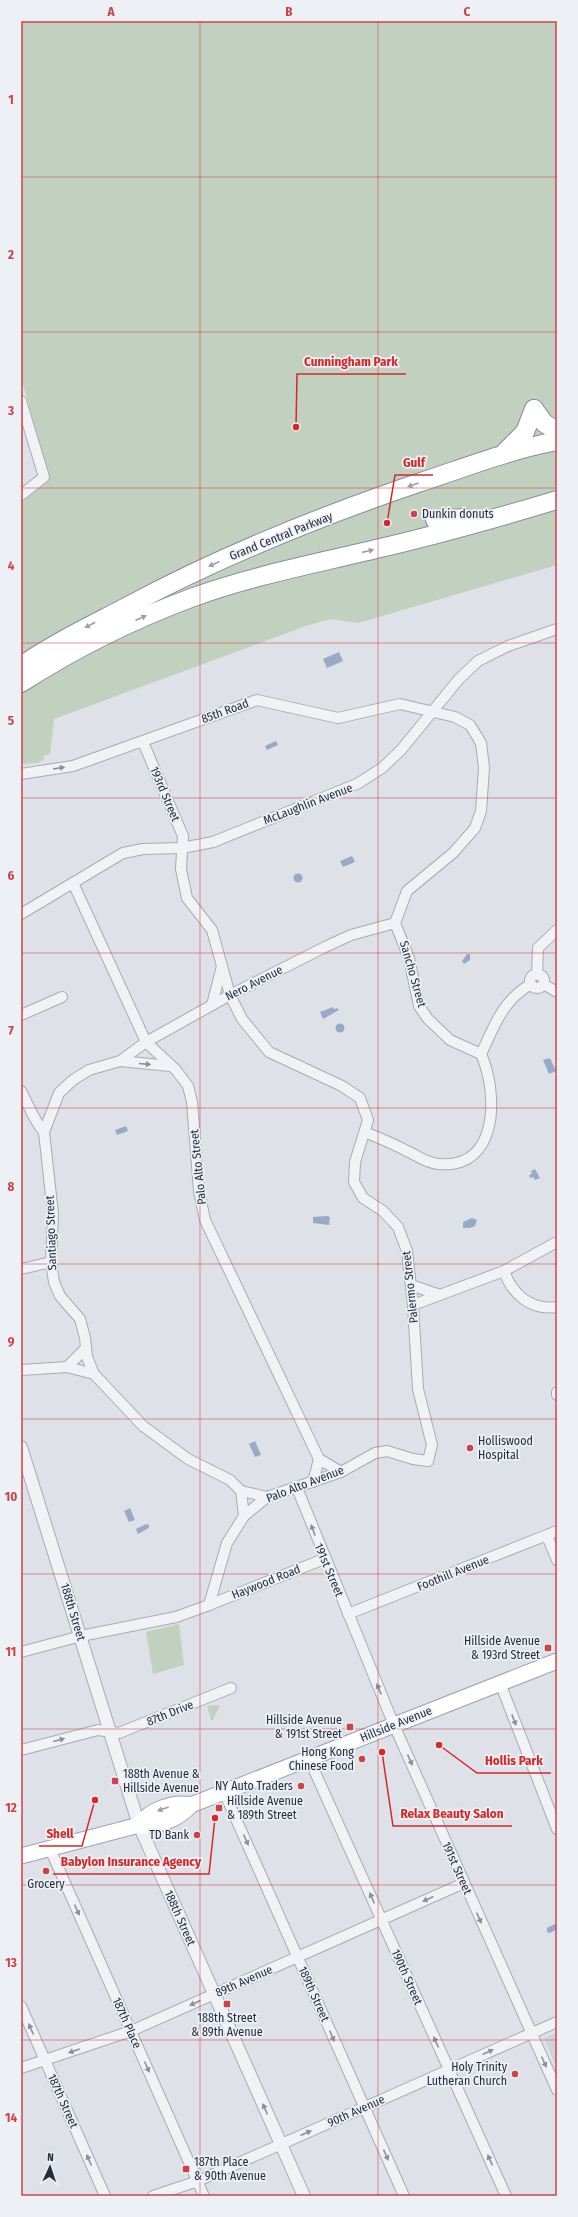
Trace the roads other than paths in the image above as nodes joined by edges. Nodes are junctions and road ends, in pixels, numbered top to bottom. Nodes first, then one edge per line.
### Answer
1 (21, 400) edge
2 (557, 431) edge
3 (557, 441) edge
4 (557, 451) edge
5 (500, 455) junction
6 (557, 491) edge
7 (428, 494) dead end
8 (21, 495) edge
9 (557, 500) edge
10 (557, 504) edge
11 (529, 508) junction
12 (343, 520) dead end
13 (436, 520) dead end
14 (350, 547) dead end
15 (234, 555) junction
16 (276, 572) junction
17 (557, 629) edge
18 (112, 632) junction
19 (21, 666) edge
20 (21, 683) edge
21 (21, 698) edge
22 (434, 711) junction
23 (143, 742) junction
24 (21, 774) edge
25 (182, 848) junction
26 (73, 883) junction
27 (21, 914) edge
28 (396, 923) junction
29 (557, 930) edge
30 (222, 966) junction
31 (537, 975) junction
32 (531, 984) junction
33 (543, 984) junction
34 (557, 992) edge
35 (230, 994) junction
36 (62, 997) dead end
37 (212, 1005) junction
38 (21, 1015) edge
39 (146, 1042) junction
40 (481, 1054) junction
41 (120, 1061) junction
42 (170, 1066) junction
43 (21, 1091) edge
44 (53, 1105) junction
45 (34, 1115) junction
46 (44, 1132) junction
47 (365, 1132) junction
48 (557, 1242) edge
49 (51, 1262) junction
50 (21, 1269) edge
51 (504, 1271) junction
52 (411, 1285) junction
53 (440, 1295) junction
54 (413, 1305) junction
55 (557, 1307) edge
56 (85, 1349) junction
57 (67, 1367) junction
58 (21, 1370) edge
59 (94, 1374) junction
60 (557, 1392) edge
61 (557, 1395) edge
62 (22, 1454) edge
63 (319, 1460) junction
64 (428, 1461) joint
65 (341, 1472) junction
66 (313, 1482) junction
67 (297, 1488) junction
68 (241, 1491) junction
69 (267, 1497) junction
70 (244, 1516) junction
71 (557, 1531) edge
72 (547, 1536) junction
73 (324, 1559) junction
74 (557, 1560) edge
75 (209, 1605) junction
76 (348, 1614) junction
77 (80, 1636) junction
78 (21, 1652) edge
79 (557, 1661) edge
80 (500, 1684) junction
81 (231, 1688) dead end
82 (394, 1725) junction
83 (108, 1732) junction
84 (21, 1750) edge
85 (309, 1759) junction
86 (224, 1792) junction
87 (139, 1825) junction
88 (557, 1829) edge
89 (50, 1849) junction
90 (21, 1856) edge
91 (464, 1883) junction
92 (382, 1919) junction
93 (297, 1957) junction
94 (214, 1994) junction
95 (21, 2006) edge
96 (557, 2022) edge
97 (131, 2031) junction
98 (531, 2033) junction
99 (45, 2061) junction
100 (21, 2068) edge
101 (449, 2069) junction
102 (557, 2090) edge
103 (364, 2107) junction
104 (281, 2144) junction
105 (198, 2181) junction
106 (105, 2196) edge
107 (153, 2196) edge
108 (204, 2196) edge
109 (304, 2196) edge
110 (404, 2196) edge
111 (506, 2196) edge

1 - 8 street
2 - 5 highway
3 - 5 highway, Grand Central Parkway
4 - 7 highway
5 -> 15 highway, Grand Central Parkway
6 - 13 highway
9 - 11 highway
10 - 11 highway
16 -> 11 highway
12 - 15 highway
14 - 16 highway
15 -> 19 highway, Grand Central Parkway
18 -> 16 highway
17 - 22 street, McLaughlin Avenue
18 - 20 highway
18 - 21 highway
22 - 23 street, 85th Road
22 - 25 street, McLaughlin Avenue
22 - 28 street
24 -> 23 street, 85th Road
23 - 25 street, 193rd Street
25 - 26 street, McLaughlin Avenue
25 - 30 street, Palermo Street
26 - 27 street, McLaughlin Avenue
26 - 39 street, Palo Alto Street
28 - 35 street, Nero Avenue
28 - 40 street, Sancho Street
29 - 31 street
30 - 35 street, Palermo Street
30 - 37 street, Palermo Street
31 - 32 street
31 - 33 street
32 - 33 street
32 - 40 street
33 - 34 street
35 - 37 street, Nero Avenue
35 - 47 street, Palermo Street
36 - 38 street
37 - 39 street, Nero Avenue
39 - 41 street, Nero Avenue
39 - 42 street, Palo Alto Street
40 - 47 street
41 -> 42 street, Nero Avenue
41 - 44 street, Nero Avenue
42 - 63 street, Palo Alto Street
43 - 45 street, Santiago Street
44 - 45 street, Nero Avenue
44 - 46 street, Nero Avenue
45 - 46 street, Santiago Street
46 - 49 street, Santiago Street
47 - 52 street, Palermo Street
48 - 51 street
49 - 50 street
49 - 56 street, Santiago Street
51 - 53 street
51 - 55 street
52 - 53 street
52 - 54 street, Palermo Street
53 - 54 street
54 - 64 street, Palermo Street
56 - 57 street
56 - 59 street, Santiago Street
57 - 58 street
57 - 59 street
59 - 68 street, Santiago Street
60 - 61 street
62 - 77 street, 188th Street
63 - 65 street
63 - 66 street
64 - 65 street, Palo Alto Avenue
65 - 66 street, Palo Alto Avenue
66 - 67 street, Palo Alto Avenue
67 - 69 street, Palo Alto Avenue
73 -> 67 street, 191st Street
68 - 69 street, Santiago Street
68 - 70 street
69 - 70 street, Palo Alto Avenue
70 - 75 street, Palo Alto Avenue
71 - 72 street, Foothill Avenue
72 - 74 street
72 - 76 street, Foothill Avenue
73 - 75 street, Haywood Road
73 - 76 street, 191st Street
75 - 77 street
82 -> 76 street, 191st Street
77 - 78 street
77 - 83 street, 188th Street
79 - 80 main road, Hillside Avenue
80 - 82 main road, Hillside Avenue
80 -> 88 street
81 - 83 street, 87th Drive
82 - 85 main road, Hillside Avenue
82 -> 91 street, 191st Street
84 -> 83 street, 87th Drive
83 - 87 street, 188th Street
85 - 86 main road, Hillside Avenue
92 -> 85 street, 190th Street
86 - 87 main road, Hillside Avenue
86 -> 93 street, 189th Street
87 - 89 main road, Hillside Avenue
87 - 94 street, 188th Street
89 - 90 main road, Hillside Avenue
89 -> 97 street, 187th Place
91 -> 92 street, 89th Avenue
91 -> 98 street, 191st Street
92 - 93 street, 89th Avenue
101 -> 92 street, 190th Street
93 - 94 street, 89th Avenue
93 -> 103 street, 189th Street
94 -> 97 street, 89th Avenue
104 -> 94 street, 188th Street
99 -> 95 street, 187th Street
96 - 98 street, 90th Avenue
97 -> 99 street, 89th Avenue
97 -> 105 street, 187th Place
101 -> 98 street, 90th Avenue
98 -> 102 street, 191st Street
99 - 100 street, 89th Avenue
106 -> 99 street, 187th Street
101 - 103 street, 90th Avenue
111 -> 101 street, 190th Street
104 -> 103 street, 90th Avenue
103 -> 110 street, 189th Street
104 - 105 street, 90th Avenue
104 - 109 street, 188th Street
105 - 107 street, 90th Avenue
105 - 108 street, 187th Place

